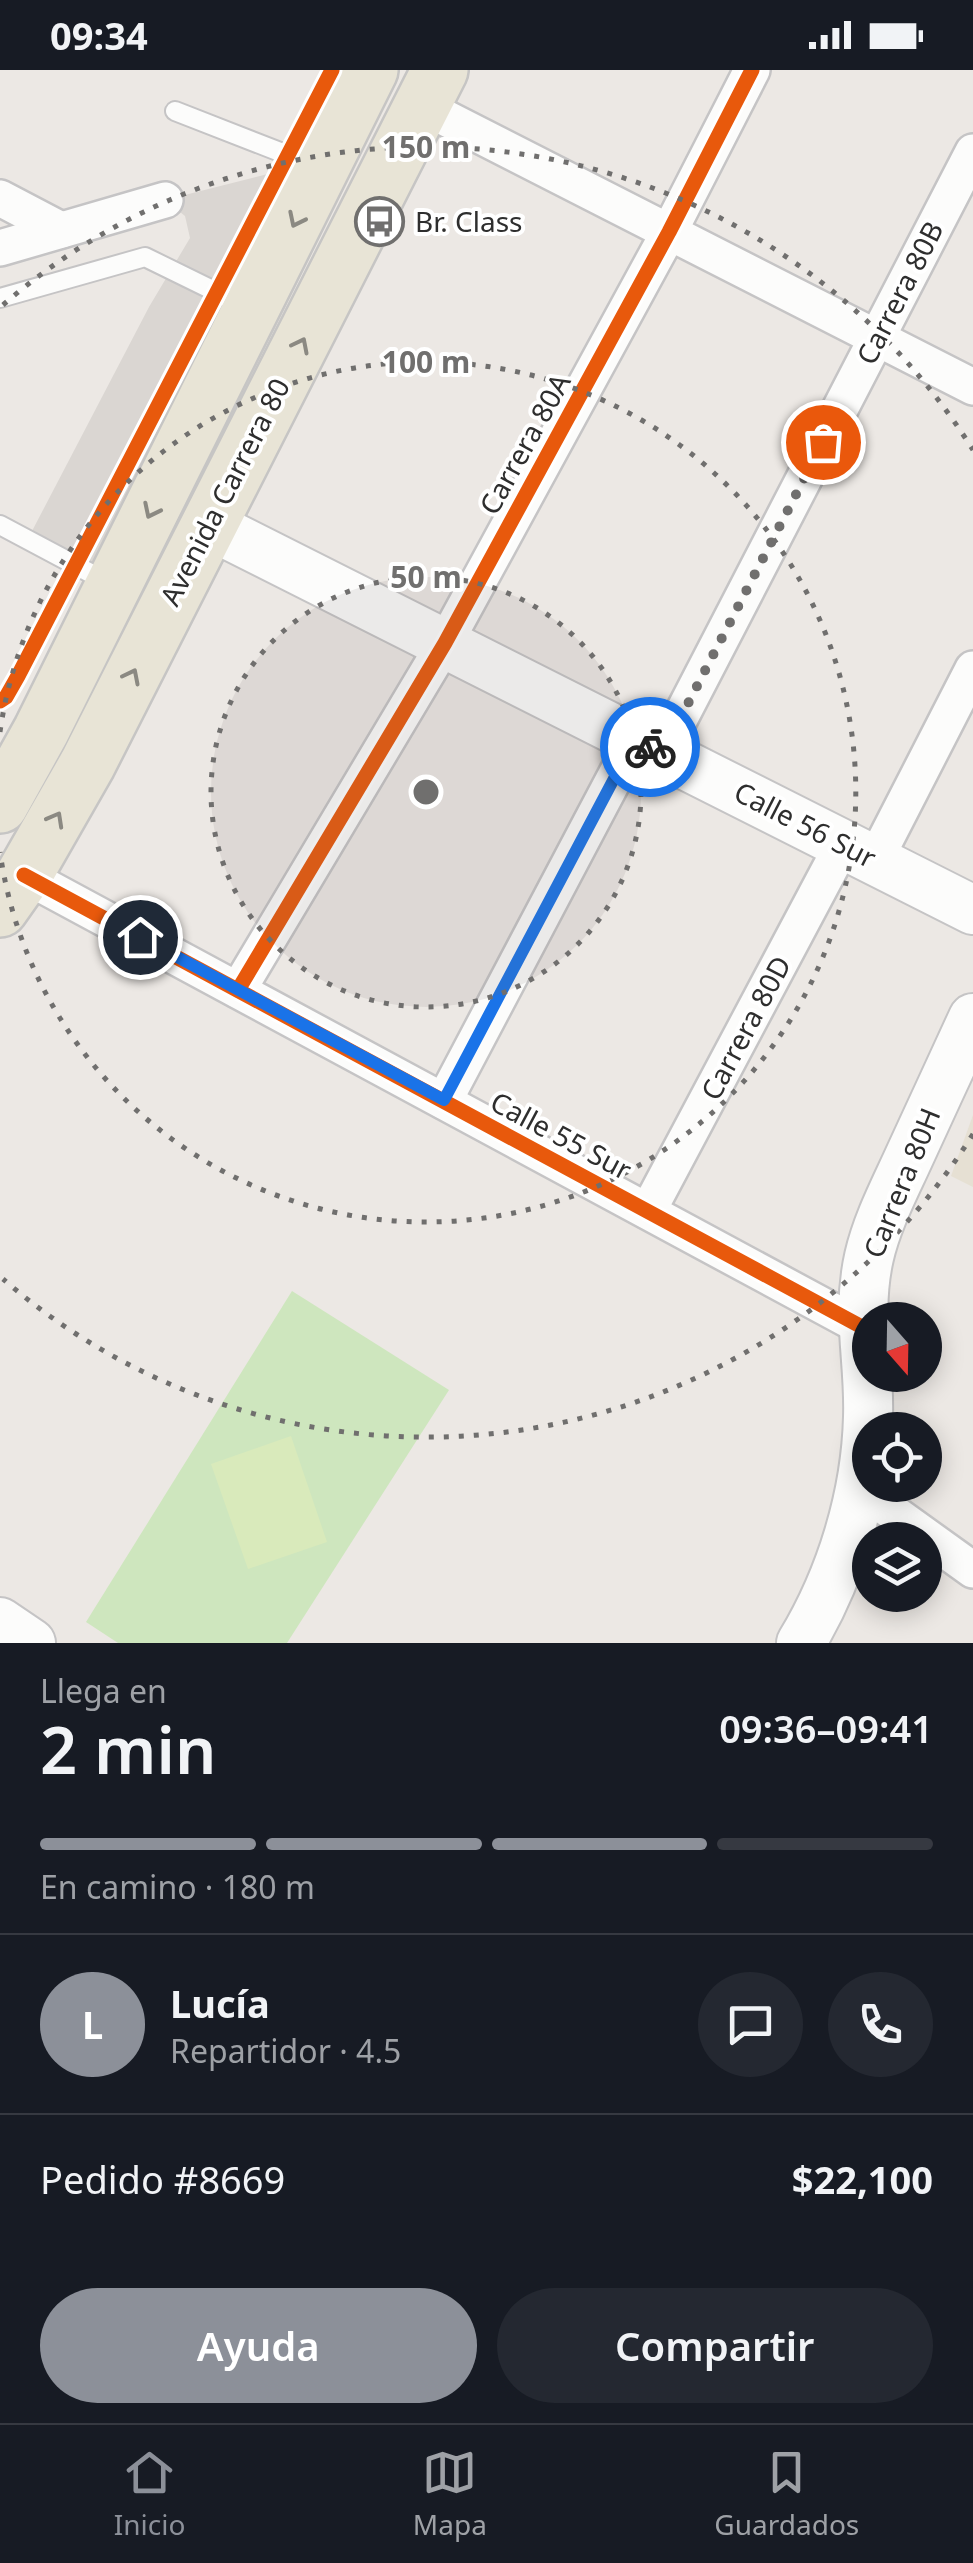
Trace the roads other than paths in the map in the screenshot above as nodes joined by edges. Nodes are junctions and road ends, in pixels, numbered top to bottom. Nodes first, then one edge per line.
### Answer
1 (370, 70) edge
2 (752, 70) edge
3 (431, 88) edge
4 (174, 110) dead end
5 (973, 152) edge
6 (321, 168) junction
7 (0, 198) edge
8 (164, 200) dead end
9 (61, 230) junction
10 (669, 232) junction
11 (0, 248) edge
12 (0, 298) edge
13 (251, 309) junction
14 (877, 338) junction
15 (973, 387) edge
16 (0, 525) edge
17 (209, 525) junction
18 (114, 585) junction
19 (445, 643) junction
20 (973, 668) edge
21 (20, 738) edge
22 (648, 746) junction
23 (0, 804) edge
24 (0, 823) edge
25 (859, 852) junction
26 (8, 884) edge
27 (973, 910) edge
28 (238, 990) junction
29 (973, 1018) edge
30 (444, 1100) junction
31 (648, 1211) junction
32 (864, 1302) edge
33 (852, 1322) edge
34 (856, 1502) edge
35 (878, 1502) edge
36 (973, 1570) edge
37 (0, 1622) edge
38 (31, 1643) edge
39 (801, 1643) edge

1 - 6 main road, Avenida Carrera 80
2 - 10 street, Carrera 80A
3 - 10 street
17 -> 3 main road, Avenida Carrera 80
4 - 6 lane
5 - 14 street, Carrera 80B
6 -> 13 main road, Avenida Carrera 80
7 - 9 street
8 - 9 street
9 - 11 street
10 - 14 street
10 - 19 street, Carrera 80A
12 - 13 lane
13 -> 18 main road, Avenida Carrera 80
14 - 15 street
14 - 22 street, Carrera 80B
16 - 18 lane
17 - 19 street, Calle 56 Sur
26 -> 17 main road, Avenida Carrera 80
18 - 21 main road, Avenida Carrera 80
19 - 22 street, Calle 56 Sur
19 - 28 street, Carrera 80A
20 - 25 street, Carrera 80D
21 - 23 main road, Avenida Carrera 80
22 - 25 street, Calle 56 Sur
22 - 30 street, Carrera 80B
24 - 26 main road
25 - 27 street, Calle 56 Sur
25 - 31 street, Carrera 80D
26 - 28 street, Calle 55 Sur
28 - 30 street, Calle 55 Sur
29 - 32 street, Carrera 80H
30 - 31 street, Calle 55 Sur
31 - 33 street, Calle 55 Sur
34 - 39 street, Carrera 80H
35 - 36 street
37 - 38 street

